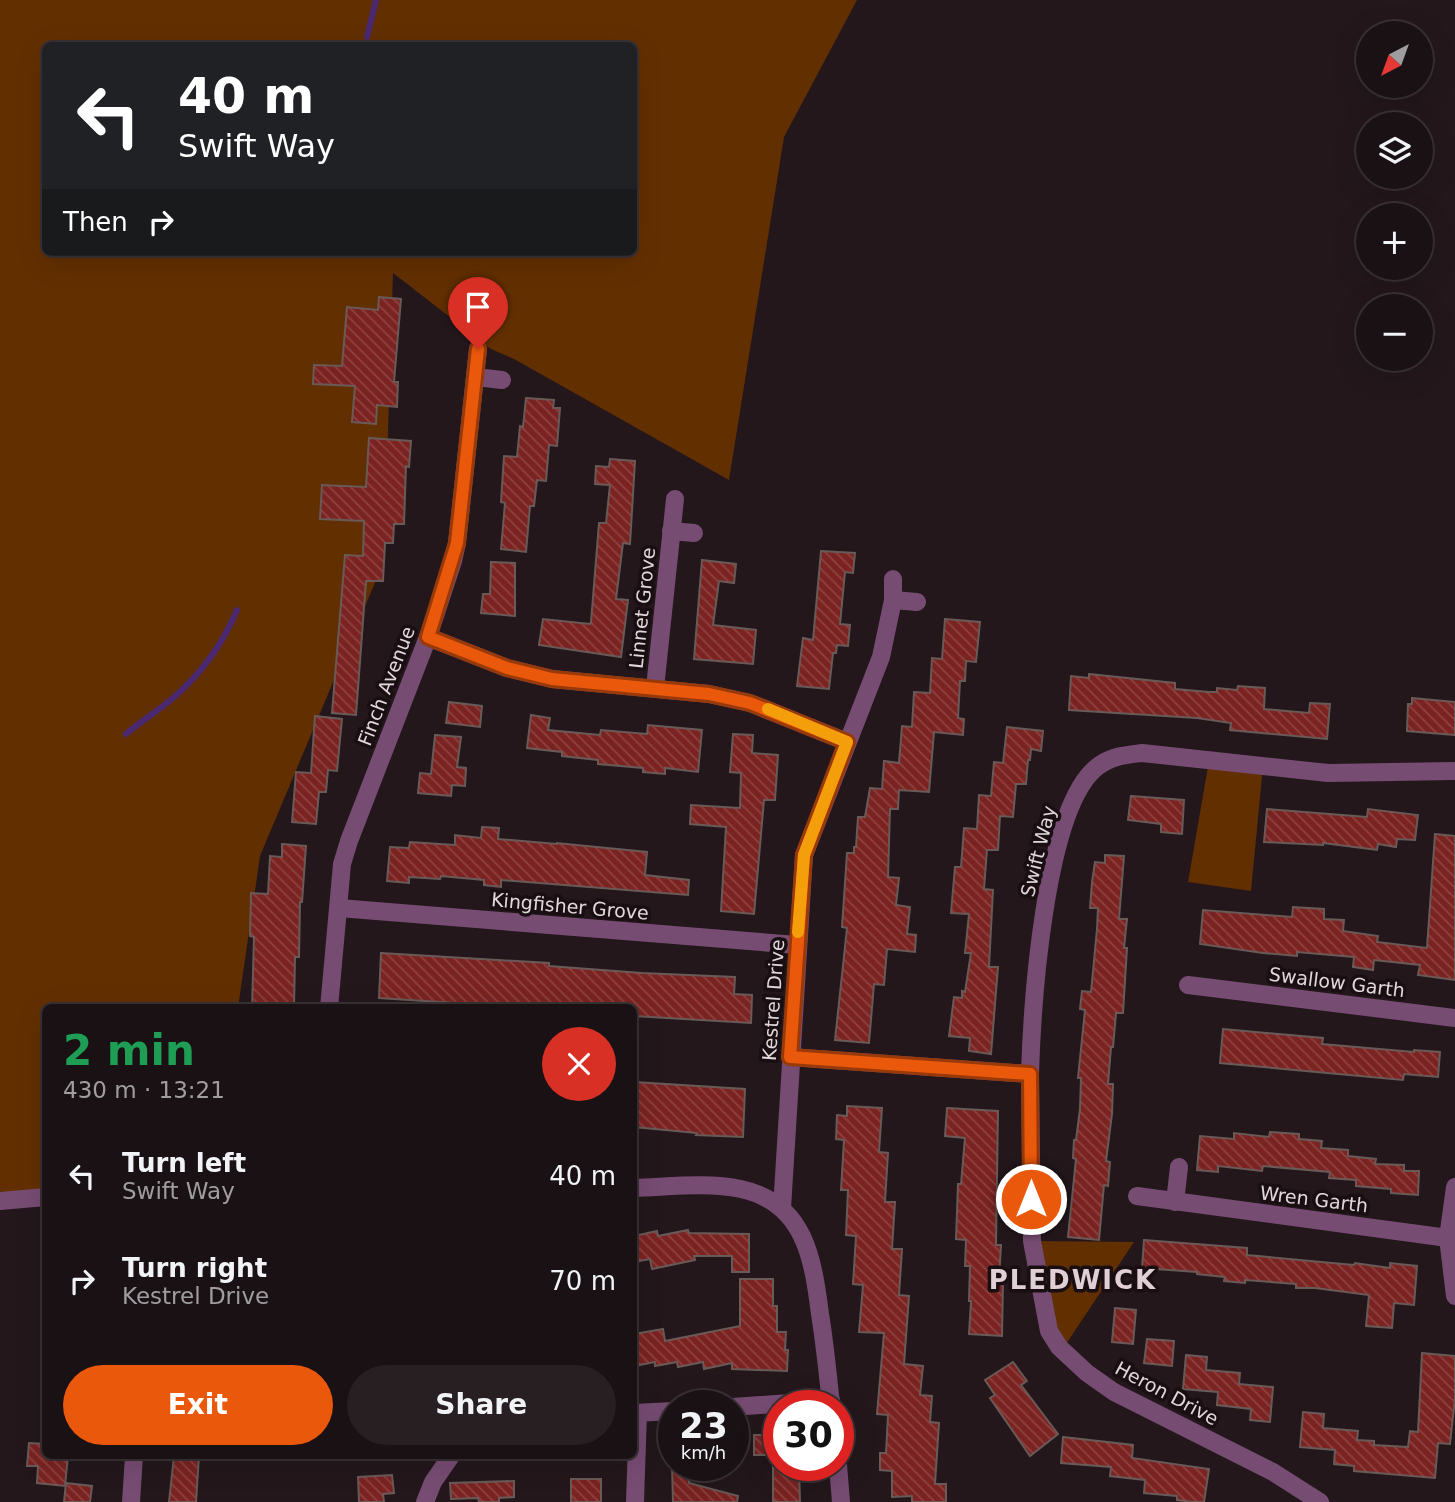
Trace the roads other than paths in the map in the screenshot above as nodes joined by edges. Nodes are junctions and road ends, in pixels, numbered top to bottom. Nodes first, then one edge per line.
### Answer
1 (478, 349) dead end
2 (476, 377) junction
3 (502, 380) dead end
4 (675, 499) dead end
5 (671, 531) junction
6 (694, 533) dead end
7 (893, 579) dead end
8 (893, 600) junction
9 (917, 602) dead end
10 (428, 637) junction
11 (655, 688) junction
12 (847, 742) junction
13 (1455, 771) edge
14 (339, 908) junction
15 (797, 945) junction
16 (1188, 985) dead end
17 (329, 1004) edge
18 (1455, 1018) edge
19 (790, 1057) junction
20 (1030, 1074) junction
21 (1179, 1167) dead end
22 (1455, 1187) edge
23 (637, 1188) edge
24 (1137, 1196) dead end
25 (42, 1197) edge
26 (0, 1201) edge
27 (1175, 1202) junction
28 (782, 1208) junction
29 (1448, 1238) junction
30 (1455, 1296) edge
31 (829, 1390) edge
32 (658, 1412) edge
33 (637, 1413) edge
34 (134, 1459) edge
35 (449, 1459) edge
36 (635, 1459) edge
37 (839, 1481) edge
38 (131, 1502) edge
39 (425, 1502) edge
40 (635, 1502) edge
41 (841, 1502) edge
42 (1320, 1502) edge

1 - 2 street, Finch Avenue
2 - 3 street
2 - 10 street, Finch Avenue
4 - 5 street, Linnet Grove
5 - 6 street, Linnet Grove
5 - 11 street, Linnet Grove
7 - 8 street, Kestrel Drive
8 - 9 street
8 - 12 street, Kestrel Drive
10 - 11 street, Linnet Grove
10 - 14 street, Finch Avenue
11 - 12 street, Linnet Grove
12 - 15 street, Kestrel Drive
13 - 20 street, Swift Way
14 - 15 street, Kingfisher Grove
14 - 17 street, Finch Avenue
15 - 19 street, Kestrel Drive
16 - 18 street, Swallow Garth
19 - 20 street
19 - 28 street, Kestrel Drive
20 - 42 street, Heron Drive
21 - 27 street
22 - 29 street
23 - 28 street
24 - 27 street, Wren Garth
25 - 26 street
27 - 29 street, Wren Garth
28 - 31 street
29 - 30 street
32 - 33 street
34 - 38 street
35 - 39 street
36 - 40 street
37 - 41 street

